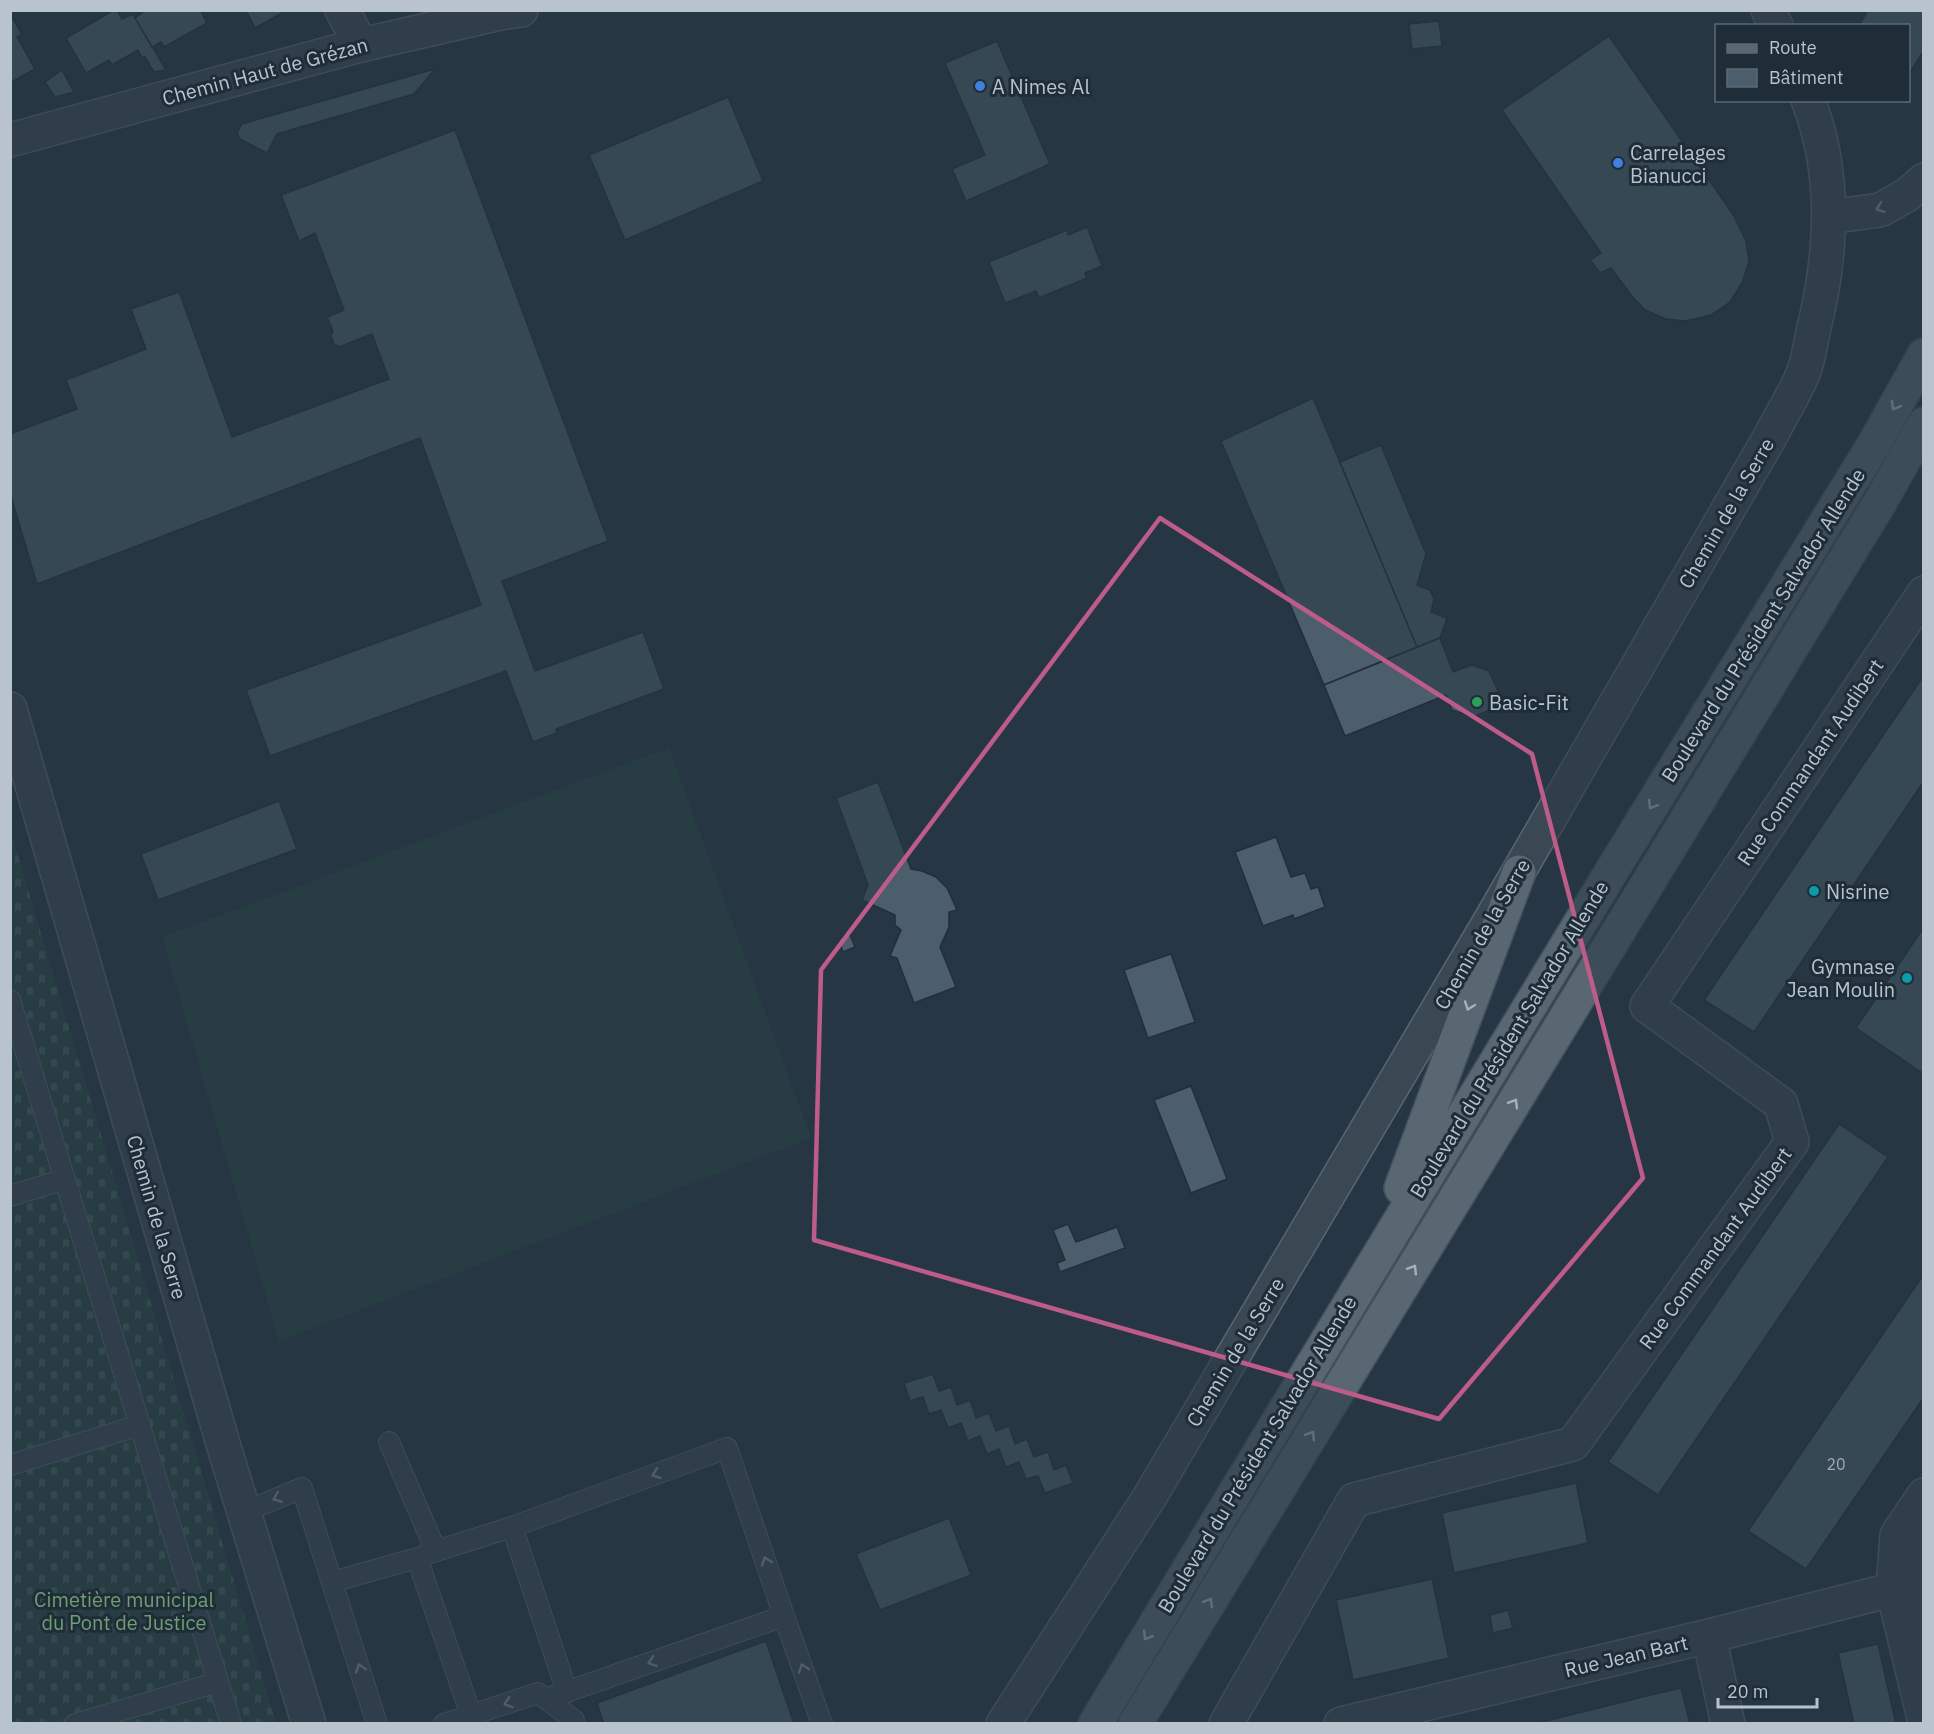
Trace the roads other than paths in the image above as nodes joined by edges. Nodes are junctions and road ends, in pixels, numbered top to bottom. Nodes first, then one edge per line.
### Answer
1 (342, 10) edge
2 (521, 10) edge
3 (1768, 10) edge
4 (1775, 24) edge
5 (361, 45) junction
6 (1809, 102) edge
7 (10, 140) edge
8 (1923, 180) edge
9 (1829, 217) junction
10 (1923, 355) edge
11 (1923, 424) edge
12 (1923, 593) edge
13 (10, 709) edge
14 (1519, 872) junction
15 (10, 1000) edge
16 (65, 1179) junction
17 (10, 1196) edge
18 (1374, 1260) junction
19 (140, 1425) junction
20 (389, 1442) dead end
21 (10, 1465) edge
22 (1923, 1495) edge
23 (244, 1512) junction
24 (1923, 1523) edge
25 (512, 1527) junction
26 (436, 1551) junction
27 (417, 1558) junction
28 (332, 1582) junction
29 (1902, 1588) junction
30 (784, 1616) junction
31 (1709, 1636) junction
32 (1923, 1638) edge
33 (218, 1682) junction
34 (567, 1692) junction
35 (546, 1699) junction
36 (471, 1715) junction
37 (1923, 1718) edge
38 (75, 1724) edge
39 (231, 1724) edge
40 (309, 1724) edge
41 (378, 1724) edge
42 (444, 1724) edge
43 (575, 1724) edge
44 (822, 1724) edge
45 (1004, 1724) edge
46 (1095, 1724) edge
47 (1135, 1724) edge
48 (1226, 1724) edge
49 (1341, 1724) edge
50 (1728, 1724) edge

1 - 5 street
2 - 5 street, Chemin Haut de Grézan
3 - 4 street
5 - 7 street, Chemin Haut de Grézan
6 - 9 street, Chemin de la Serre
8 -> 9 street
9 - 14 street, Chemin de la Serre
10 -> 18 main road, Boulevard du Président Salvador Allende
47 -> 11 main road, Boulevard du Président Salvador Allende
12 - 48 street, Rue Commandant Audibert
13 - 23 street, Chemin de la Serre
14 -> 18 main road
14 - 45 street, Chemin de la Serre
15 - 16 lane
16 - 17 lane
16 - 19 lane
18 -> 46 main road, Boulevard du Président Salvador Allende
19 - 21 lane
19 - 33 lane
20 - 26 lane
22 - 29 street
28 -> 23 lane
23 - 40 street, Chemin de la Serre
24 - 29 lane
25 - 26 lane
30 -> 25 lane
25 - 34 lane
26 - 27 lane
27 - 28 lane
27 - 36 lane
41 -> 28 lane
29 - 31 street, Rue Jean Bart
29 - 32 lane
29 - 37 street
30 -> 34 lane
44 -> 30 lane
31 - 49 street, Rue Jean Bart
31 - 50 street
33 - 38 lane
33 - 39 lane
34 - 35 lane
35 -> 36 lane
35 - 43 lane
36 - 42 lane

